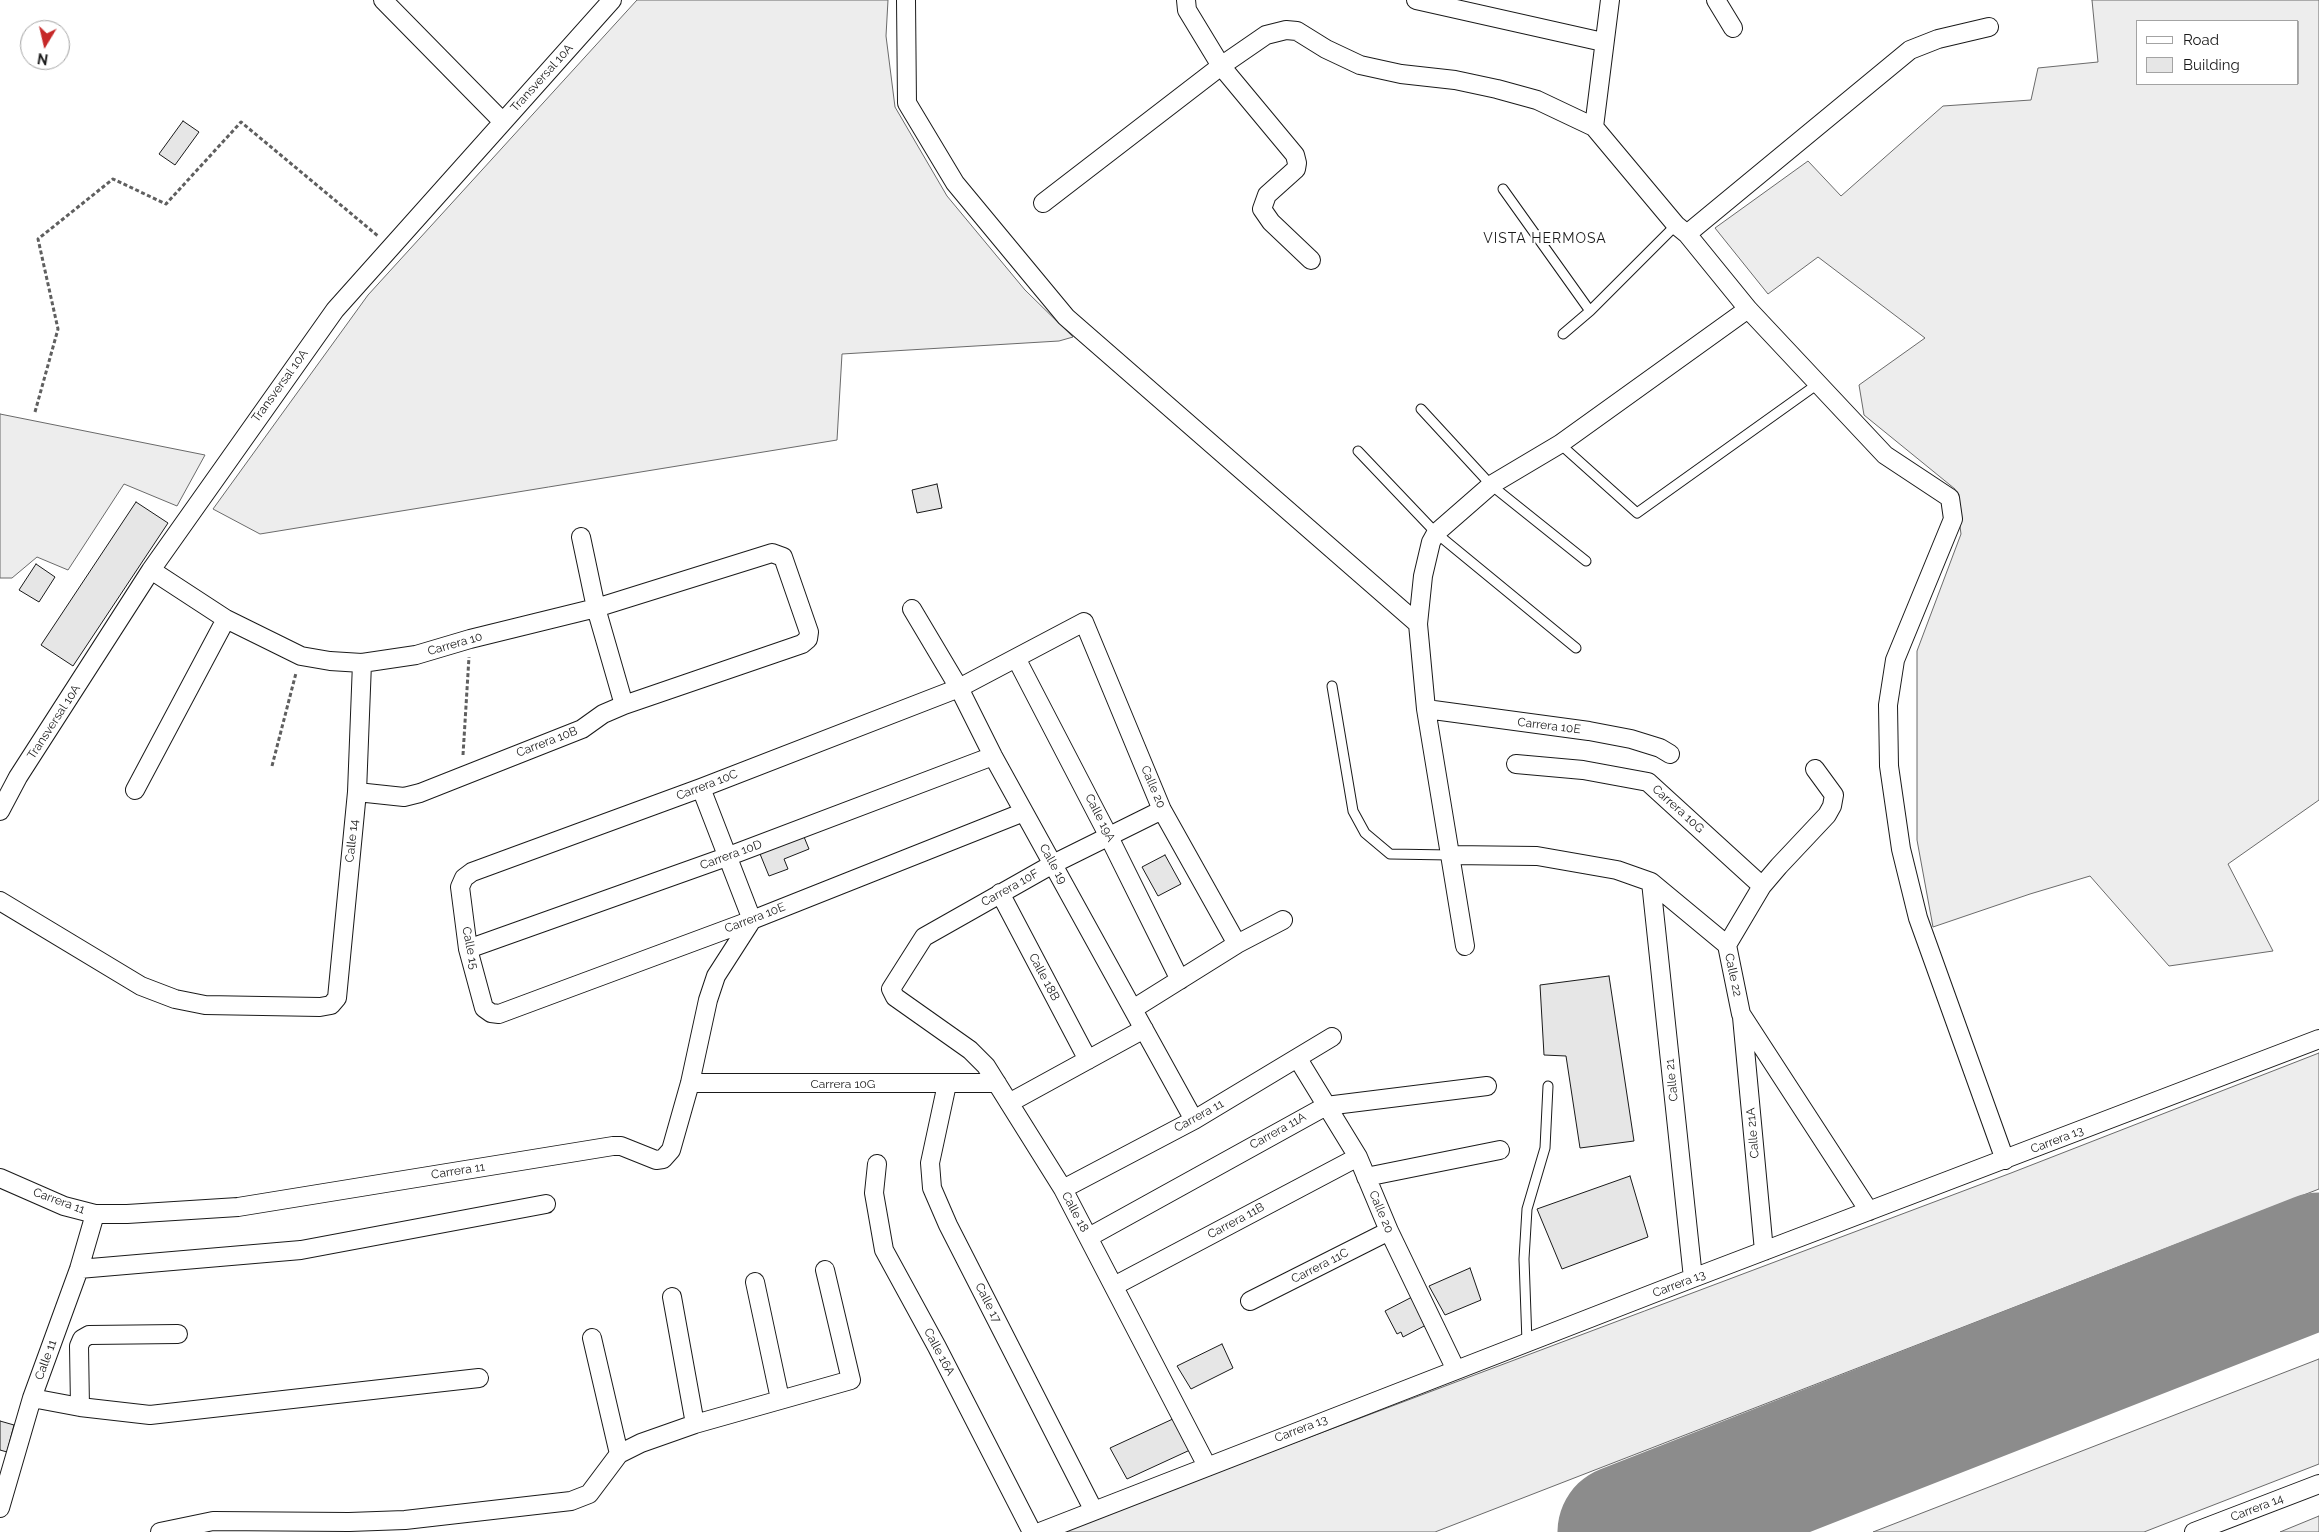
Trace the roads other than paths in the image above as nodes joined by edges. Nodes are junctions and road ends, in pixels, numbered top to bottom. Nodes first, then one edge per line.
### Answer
1 (383, 0) edge
2 (612, 0) edge
3 (1186, 0) edge
4 (1416, 0) edge
5 (1610, 0) edge
6 (1716, 0) edge
7 (908, 2) edge
8 (1989, 27) dead end
9 (1733, 28) dead end
10 (1603, 42) junction
11 (1221, 66) junction
12 (503, 122) junction
13 (1594, 127) junction
14 (1503, 189) dead end
15 (1044, 204) dead end
16 (1681, 229) junction
17 (1311, 260) dead end
18 (1748, 309) junction
19 (1590, 311) junction
20 (1563, 334) dead end
21 (1819, 383) junction
22 (1421, 409) dead end
23 (1560, 444) junction
24 (1358, 451) dead end
25 (1491, 485) junction
26 (1436, 533) junction
27 (581, 537) dead end
28 (772, 553) joint
29 (1586, 561) dead end
30 (151, 570) junction
31 (596, 608) junction
32 (912, 609) dead end
33 (226, 619) junction
34 (1084, 622) joint
35 (1418, 624) junction
36 (1576, 648) dead end
37 (1016, 658) junction
38 (362, 663) junction
39 (1332, 686) dead end
40 (959, 688) junction
41 (624, 704) junction
42 (1426, 709) junction
43 (1670, 754) dead end
44 (993, 756) junction
45 (1516, 764) dead end
46 (1815, 769) dead end
47 (701, 788) junction
48 (135, 790) dead end
49 (357, 792) junction
50 (1162, 810) junction
51 (0, 811) edge
52 (1024, 812) junction
53 (1110, 837) junction
54 (1450, 855) junction
55 (729, 856) junction
56 (1053, 864) junction
57 (1651, 882) junction
58 (1762, 886) junction
59 (460, 887) joint
60 (1000, 893) junction
61 (0, 901) edge
62 (752, 920) junction
63 (1283, 920) dead end
64 (1237, 944) junction
65 (1727, 945) junction
66 (1465, 946) dead end
67 (468, 949) junction
68 (1180, 980) junction
69 (895, 997) joint
70 (484, 1008) joint
71 (1133, 1009) junction
72 (1742, 1014) junction
73 (1144, 1030) junction
74 (1332, 1037) dead end
75 (2319, 1039) edge
76 (1298, 1059) junction
77 (1088, 1060) junction
78 (690, 1083) junction
79 (997, 1083) junction
80 (947, 1084) junction
81 (1486, 1086) dead end
82 (1548, 1086) dead end
83 (1009, 1103) junction
84 (1326, 1106) junction
85 (1194, 1120) junction
86 (1500, 1150) dead end
87 (1358, 1157) junction
88 (2005, 1160) junction
89 (876, 1164) dead end
90 (1366, 1177) junction
91 (0, 1178) edge
92 (1063, 1189) junction
93 (546, 1204) dead end
94 (1869, 1211) junction
95 (95, 1214) junction
96 (1389, 1231) junction
97 (1089, 1237) junction
98 (1764, 1251) junction
99 (79, 1269) junction
100 (825, 1270) dead end
101 (1693, 1278) junction
102 (755, 1282) dead end
103 (1114, 1286) junction
104 (672, 1297) dead end
105 (1250, 1301) dead end
106 (178, 1334) dead end
107 (592, 1338) dead end
108 (1526, 1342) junction
109 (1456, 1370) junction
110 (479, 1378) dead end
111 (32, 1398) junction
112 (780, 1399) junction
113 (80, 1407) junction
114 (695, 1424) junction
115 (619, 1454) junction
116 (1207, 1466) junction
117 (2319, 1484) edge
118 (0, 1508) edge
119 (1094, 1511) junction
120 (160, 1532) edge
121 (1032, 1532) edge
122 (1040, 1532) edge
123 (2194, 1532) edge

1 - 12 street
2 - 12 street, Transversal 10A
3 - 11 street
4 - 10 street
5 - 10 street
6 - 9 street
7 - 35 street
8 - 16 street
10 - 13 street
11 - 13 street
11 - 15 street
11 - 17 street
12 - 30 street, Transversal 10A
13 - 16 street
14 - 19 lane
16 - 18 street
16 - 19 lane
18 - 21 street
18 - 23 street
19 - 20 lane
21 - 23 lane
21 - 88 street
22 - 25 lane
23 - 25 street
24 - 26 lane
25 - 26 street
25 - 29 lane
26 - 35 street
26 - 36 lane
27 - 31 street
28 - 31 street, Carrera 10
28 - 41 street, Carrera 10B
30 - 33 street, Carrera 10
30 - 51 street, Transversal 10A
31 - 38 street, Carrera 10
31 - 41 street
32 - 40 street, Calle 19
33 - 38 street, Carrera 10
33 - 48 street
34 - 37 street, Carrera 10C
34 - 50 street, Calle 20
35 - 42 street
37 - 40 street, Carrera 10C
37 - 53 street, Calle 19A
38 - 49 street, Calle 14
39 - 54 lane
40 - 44 street, Calle 19
40 - 47 street, Carrera 10C
41 - 49 street, Carrera 10B
42 - 43 street, Carrera 10E
42 - 54 street
44 - 52 street, Calle 19
44 - 55 street, Carrera 10D
45 - 58 street, Carrera 10G
46 - 58 street
47 - 55 street
47 - 59 street, Carrera 10C
49 - 61 street, Calle 14
50 - 53 street, Carrera 10F
50 - 64 street, Calle 20
52 - 56 street, Calle 19
52 - 62 street, Carrera 10E
53 - 56 street, Carrera 10F
53 - 68 street, Calle 19A
54 - 57 street, Calle 22
54 - 66 street
55 - 62 street
55 - 67 street, Carrera 10D
56 - 60 street, Carrera 10F
56 - 71 street, Calle 19
57 - 65 street, Calle 22
57 - 101 street, Calle 21
58 - 65 street
59 - 67 street, Calle 15
60 - 69 street, Carrera 10F
60 - 77 street, Calle 18B
62 - 70 street, Carrera 10E
62 - 78 street, Carrera 11
63 - 64 street
64 - 68 street
65 - 72 street, Calle 22
67 - 70 street, Calle 15
68 - 71 street
69 - 79 street, Calle 18
71 - 73 street, Calle 19
72 - 94 street, Calle 22
72 - 98 street, Calle 21A
73 - 77 street
73 - 85 street, Calle 19
74 - 76 street, Carrera 11
75 - 88 street, Carrera 13
76 - 84 street, Calle 20
76 - 85 street, Carrera 11
77 - 83 street
78 - 80 street, Carrera 10G
78 - 95 street, Carrera 11
79 - 80 street, Carrera 10G
79 - 83 street, Calle 18
80 - 119 street, Calle 17
81 - 84 street, Carrera 11A
82 - 108 lane
83 - 92 street, Calle 18
84 - 87 street, Calle 20
84 - 97 street, Carrera 11A
85 - 92 street, Carrera 11
86 - 90 street
87 - 90 street, Calle 20
87 - 103 street, Carrera 11B
88 - 94 street, Carrera 13
89 - 121 street, Calle 16A
90 - 96 street, Calle 20
91 - 95 street, Carrera 11
92 - 97 street, Calle 18
93 - 99 street
94 - 98 street, Carrera 13
95 - 99 street, Calle 11
96 - 105 street, Carrera 11C
96 - 109 street, Calle 20
97 - 103 street, Calle 18
98 - 101 street, Carrera 13
99 - 111 street, Calle 11
100 - 112 street
101 - 108 street, Carrera 13
102 - 112 street
103 - 116 street, Calle 18
104 - 114 street
106 - 113 street
107 - 115 street
108 - 109 street, Carrera 13
109 - 116 street, Carrera 13
110 - 113 street
111 - 113 street
111 - 118 street, Calle 11
112 - 114 street
114 - 115 street
115 - 120 street
116 - 119 street, Carrera 13
117 - 123 street, Carrera 14
119 - 122 street, Carrera 13

